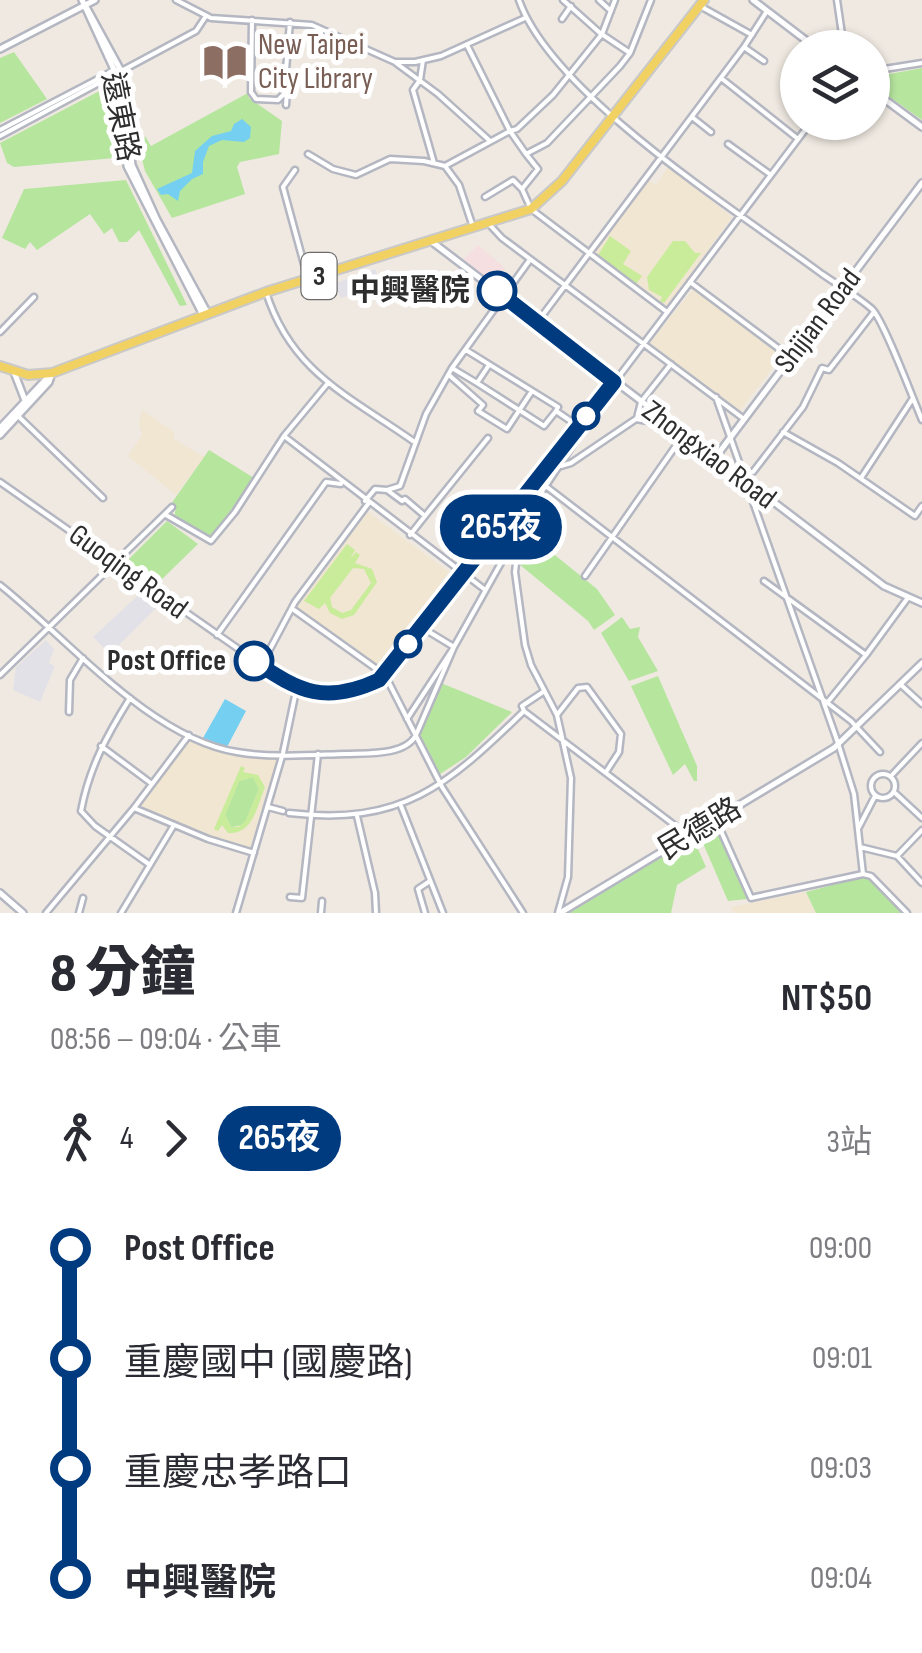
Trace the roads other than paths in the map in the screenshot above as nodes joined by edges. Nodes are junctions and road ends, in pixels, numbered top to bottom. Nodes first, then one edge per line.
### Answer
1 (94, 0) edge
2 (176, 0) edge
3 (520, 0) edge
4 (563, 0) edge
5 (599, 0) edge
6 (615, 0) edge
7 (651, 0) edge
8 (753, 0) edge
9 (837, 0) edge
10 (83, 2) edge
11 (702, 3) edge
12 (571, 6) junction
13 (611, 10) junction
14 (767, 11) junction
15 (206, 16) junction
16 (526, 18) junction
17 (252, 20) junction
18 (562, 20) dead end
19 (290, 22) junction
20 (792, 30) edge
21 (841, 30) edge
22 (602, 34) junction
23 (752, 36) junction
24 (290, 43) dead end
25 (467, 45) junction
26 (744, 47) junction
27 (0, 48) edge
28 (630, 54) junction
29 (423, 60) junction
30 (764, 61) dead end
31 (395, 62) junction
32 (922, 63) edge
33 (890, 69) edge
34 (117, 71) junction
35 (568, 76) junction
36 (721, 78) junction
37 (420, 80) junction
38 (591, 98) junction
39 (890, 103) edge
40 (286, 105) dead end
41 (614, 114) junction
42 (692, 118) junction
43 (780, 125) edge
44 (922, 127) edge
45 (510, 131) junction
46 (711, 132) dead end
47 (0, 133) edge
48 (489, 140) junction
49 (797, 140) edge
50 (728, 144) dead end
51 (308, 154) dead end
52 (526, 154) junction
53 (662, 155) junction
54 (434, 164) junction
55 (445, 166) junction
56 (295, 170) dead end
57 (771, 175) junction
58 (922, 183) edge
59 (522, 189) junction
60 (485, 197) dead end
61 (531, 209) junction
62 (741, 214) junction
63 (488, 223) junction
64 (474, 227) junction
65 (431, 240) junction
66 (587, 254) junction
67 (530, 259) junction
68 (308, 279) junction
69 (690, 282) junction
70 (565, 283) junction
71 (842, 289) junction
72 (266, 292) junction
73 (505, 296) junction
74 (34, 297) dead end
75 (874, 311) junction
76 (668, 312) junction
77 (206, 315) junction
78 (538, 321) junction
79 (0, 332) edge
80 (644, 343) junction
81 (466, 350) junction
82 (791, 358) junction
83 (489, 364) junction
84 (672, 364) junction
85 (0, 366) edge
86 (452, 368) junction
87 (14, 372) junction
88 (52, 373) junction
89 (448, 375) junction
90 (614, 382) junction
91 (328, 383) junction
92 (477, 383) junction
93 (532, 391) junction
94 (716, 397) junction
95 (912, 398) junction
96 (26, 400) junction
97 (641, 402) junction
98 (520, 410) junction
99 (556, 410) junction
100 (21, 413) junction
101 (636, 419) junction
102 (744, 419) junction
103 (922, 420) edge
104 (672, 425) junction
105 (578, 426) junction
106 (0, 428) edge
107 (784, 432) junction
108 (684, 434) junction
109 (0, 435) edge
110 (284, 436) junction
111 (731, 437) junction
112 (488, 438) dead end
113 (416, 442) junction
114 (557, 454) junction
115 (715, 458) junction
116 (561, 466) junction
117 (742, 472) junction
118 (332, 474) junction
119 (860, 479) junction
120 (0, 482) edge
121 (326, 482) junction
122 (346, 484) junction
123 (746, 484) junction
124 (544, 487) junction
125 (531, 489) junction
126 (388, 490) junction
127 (103, 498) dead end
128 (367, 502) junction
129 (922, 506) edge
130 (172, 508) dead end
131 (166, 515) junction
132 (424, 516) junction
133 (520, 530) junction
134 (410, 535) junction
135 (614, 539) junction
136 (505, 554) junction
137 (517, 560) junction
138 (116, 564) junction
139 (462, 574) junction
140 (585, 576) dead end
141 (764, 582) dead end
142 (0, 585) edge
143 (484, 589) junction
144 (784, 596) junction
145 (908, 598) junction
146 (922, 604) edge
147 (294, 610) junction
148 (48, 626) junction
149 (420, 627) junction
150 (217, 635) junction
151 (454, 647) junction
152 (866, 655) junction
153 (82, 658) junction
154 (922, 663) edge
155 (261, 666) junction
156 (384, 674) junction
157 (0, 675) edge
158 (900, 684) junction
159 (297, 689) junction
160 (544, 691) junction
161 (130, 698) junction
162 (825, 701) junction
163 (922, 704) edge
164 (524, 711) junction
165 (69, 712) dead end
166 (557, 715) junction
167 (408, 719) junction
168 (856, 726) junction
169 (189, 735) junction
170 (416, 735) junction
171 (562, 738) junction
172 (922, 743) edge
173 (838, 744) junction
174 (101, 746) junction
175 (880, 752) dead end
176 (283, 753) junction
177 (318, 754) junction
178 (606, 772) junction
179 (890, 776) junction
180 (152, 784) junction
181 (440, 784) junction
182 (894, 792) junction
183 (875, 796) junction
184 (400, 804) junction
185 (268, 807) junction
186 (134, 808) junction
187 (310, 815) junction
188 (358, 816) junction
189 (922, 818) edge
190 (716, 820) junction
191 (174, 824) junction
192 (858, 830) junction
193 (922, 830) edge
194 (109, 837) junction
195 (686, 837) junction
196 (860, 847) junction
197 (254, 853) junction
198 (897, 856) junction
199 (150, 864) junction
200 (864, 874) junction
201 (430, 881) junction
202 (922, 883) edge
203 (0, 894) edge
204 (290, 897) dead end
205 (83, 898) dead end
206 (322, 901) dead end
207 (23, 913) edge
208 (46, 913) edge
209 (79, 913) edge
210 (121, 913) edge
211 (236, 913) edge
212 (321, 913) edge
213 (376, 913) edge
214 (424, 913) edge
215 (443, 913) edge
216 (523, 913) edge
217 (559, 913) edge
218 (907, 913) edge

1 - 10 street
2 - 15 street
3 - 16 street
4 - 12 street
5 - 13 street
6 - 13 street
7 - 28 street
8 - 14 street
9 - 21 street
10 - 27 street
10 - 34 street, 遠東路
11 - 23 street
11 - 41 main road, 3
12 - 18 street
12 - 22 street
13 - 22 street
14 - 20 street
14 - 23 street
15 - 17 street
15 - 34 street
16 - 25 street
16 - 35 street
17 - 19 street
17 - 19 street
19 - 31 street
22 - 28 street
22 - 35 street
23 - 26 street
24 - 40 street
25 - 29 street
25 - 45 street
26 - 30 street
26 - 36 street
28 - 38 street
29 - 31 street
29 - 37 street
31 - 37 street
32 - 33 street
34 - 47 street
34 - 77 street, 遠東路
35 - 38 street
35 - 45 street
36 - 42 street
36 - 43 street
37 - 48 street
37 - 54 street
38 - 41 street
38 - 52 street
39 - 44 street
41 - 53 street
41 - 61 main road, 3
42 - 46 street
42 - 53 street
45 - 48 street
45 - 52 street
48 - 55 street
49 - 57 street
50 - 57 street
51 - 54 street
52 - 59 street
53 - 62 street
53 - 66 street
54 - 55 street
55 - 64 street
56 - 68 street
57 - 62 street
58 - 71 street, Shijian Road
59 - 60 street
59 - 61 street
61 - 63 main road, 3
61 - 66 street
62 - 69 street
62 - 71 street
63 - 64 main road, 3
63 - 67 street
64 - 65 main road, 3
65 - 68 main road, 3
65 - 73 street, Zhongxiao Road
66 - 70 street
66 - 76 street
67 - 70 street
67 - 73 street
68 - 72 main road, 3
69 - 76 street
69 - 82 street
70 - 78 street
70 - 80 street
71 - 75 street
71 - 82 street, Shijian Road
72 - 77 main road, 3
72 - 91 street
73 - 78 street, Zhongxiao Road
73 - 81 street
74 - 79 street
75 - 95 street
75 - 107 street
76 - 80 street
77 - 88 main road, 3
78 - 90 street, Zhongxiao Road
80 - 84 street
80 - 90 street
81 - 83 street
81 - 86 street
82 - 102 street, Shijian Road
83 - 92 street
83 - 93 street
84 - 94 street
84 - 97 street
85 - 87 main road, 3
86 - 89 street
86 - 92 street
87 - 88 main road, 3
87 - 96 street
88 - 96 street
88 - 100 street
89 - 98 street
89 - 113 street
90 - 97 street, Zhongxiao Road
90 - 105 street
90 - 116 street
91 - 110 street
91 - 113 street
92 - 98 street
93 - 98 street
93 - 99 street
94 - 102 street
94 - 111 street
95 - 103 street
95 - 119 street
96 - 100 street
96 - 106 street
97 - 101 street
97 - 104 street, Zhongxiao Road
98 - 99 street
99 - 105 street
100 - 109 street
100 - 127 street
101 - 104 street
101 - 116 street
102 - 111 street, Shijian Road
104 - 108 street, Zhongxiao Road
105 - 114 street
107 - 117 street
107 - 119 street
108 - 115 street, Zhongxiao Road
108 - 135 street
110 - 118 street
110 - 131 street
111 - 115 street, Shijian Road
111 - 117 street
112 - 132 street
113 - 126 street
114 - 124 street
114 - 125 street
115 - 123 street, Zhongxiao Road
116 - 124 street
117 - 123 street
118 - 121 street
118 - 122 street
119 - 129 street
120 - 138 street, Guoqing Road
121 - 122 street
121 - 150 street
122 - 128 street
123 - 144 street
123 - 145 street, Zhongxiao Road
124 - 125 street
124 - 133 street
124 - 135 street
125 - 139 street
126 - 128 street
126 - 132 street
128 - 134 street
128 - 147 street
130 - 131 street
131 - 138 street
132 - 134 street
133 - 136 street
133 - 137 street
134 - 139 street
135 - 140 street
135 - 162 street
136 - 137 street
136 - 143 street
137 - 160 street
138 - 148 street
138 - 150 street, Guoqing Road
139 - 143 street
139 - 149 street
141 - 144 street
142 - 148 street
143 - 151 street
144 - 152 street
144 - 162 street
145 - 146 street, Zhongxiao Road
145 - 152 street
147 - 155 street
147 - 156 street
148 - 153 street
148 - 157 street
149 - 151 street
149 - 156 street
150 - 155 street, Guoqing Road
151 - 167 street
151 - 170 street
152 - 162 street
153 - 161 street
153 - 165 street
154 - 158 street, 民德路
155 - 159 street, Guoqing Road
156 - 159 street, Guoqing Road
156 - 167 street
158 - 163 street
158 - 168 street, 民德路
159 - 176 street
160 - 164 street
160 - 166 street
161 - 169 street
161 - 174 street
162 - 168 street
162 - 173 street
164 - 171 street
164 - 181 street
166 - 171 street
166 - 178 street
167 - 170 street
168 - 173 street, 民德路
168 - 175 street
169 - 176 street
169 - 180 street
170 - 177 street
170 - 181 street
171 - 178 street
171 - 217 street
172 - 179 street
173 - 190 street, 民德路
173 - 192 street
174 - 180 street
174 - 194 street
176 - 177 street
176 - 185 street
177 - 187 street
178 - 195 street
179 - 182 street
179 - 183 street
180 - 186 street
181 - 184 street
181 - 216 street
182 - 183 street
182 - 189 street
183 - 192 street
184 - 188 street
184 - 201 street
185 - 187 street
185 - 197 street
186 - 191 street
186 - 194 street
187 - 188 street
187 - 204 street
188 - 213 street
190 - 195 street, 民德路
190 - 200 street
191 - 197 street
191 - 199 street
192 - 196 street
193 - 198 street
194 - 199 street
194 - 208 street
195 - 217 street, 民德路
196 - 198 street
196 - 200 street
197 - 211 street
198 - 202 street
199 - 210 street
200 - 218 street
201 - 214 street
201 - 215 street
203 - 207 street
205 - 209 street
206 - 212 street

